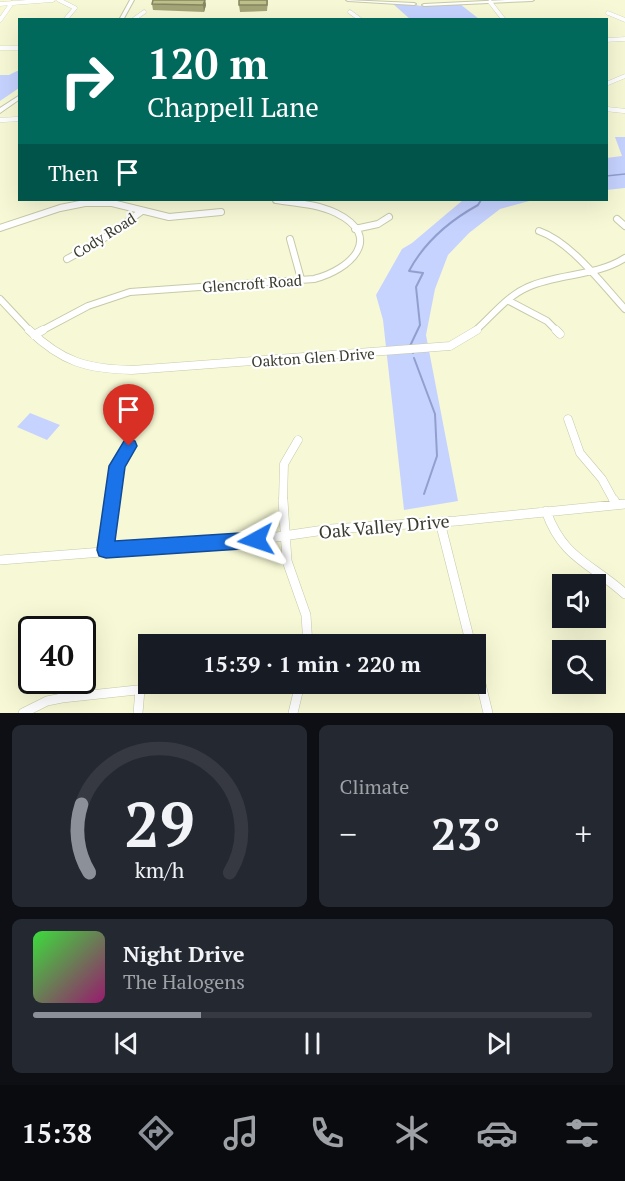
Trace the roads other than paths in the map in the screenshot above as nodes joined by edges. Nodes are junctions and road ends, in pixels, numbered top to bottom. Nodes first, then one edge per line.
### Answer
1 (53, 0) edge
2 (59, 0) edge
3 (132, 0) edge
4 (138, 0) edge
5 (348, 0) edge
6 (532, 0) edge
7 (391, 2) joint
8 (414, 2) edge
9 (490, 2) junction
10 (12, 3) junction
11 (0, 4) edge
12 (144, 12) dead end
13 (350, 12) dead end
14 (608, 13) dead end
15 (67, 18) edge
16 (122, 18) edge
17 (128, 18) edge
18 (136, 18) edge
19 (358, 18) edge
20 (502, 18) edge
21 (0, 20) edge
22 (625, 20) edge
23 (625, 39) edge
24 (608, 40) edge
25 (0, 48) edge
26 (18, 48) edge
27 (625, 76) edge
28 (608, 82) edge
29 (18, 92) edge
30 (18, 98) edge
31 (0, 105) edge
32 (608, 109) edge
33 (0, 111) edge
34 (625, 111) edge
35 (18, 119) edge
36 (0, 120) edge
37 (90, 201) edge
38 (282, 201) edge
39 (142, 211) junction
40 (221, 212) dead end
41 (389, 217) dead end
42 (617, 219) dead end
43 (625, 226) edge
44 (0, 228) edge
45 (355, 230) junction
46 (540, 231) dead end
47 (290, 239) dead end
48 (625, 258) edge
49 (67, 259) dead end
50 (590, 272) junction
51 (301, 279) junction
52 (0, 299) edge
53 (509, 301) junction
54 (625, 309) edge
55 (560, 333) dead end
56 (34, 335) junction
57 (568, 418) dead end
58 (298, 440) dead end
59 (129, 446) dead end
60 (621, 504) edge
61 (546, 511) junction
62 (440, 522) junction
63 (286, 537) junction
64 (106, 550) junction
65 (0, 560) edge
66 (625, 594) edge
67 (308, 634) edge
68 (468, 634) edge
69 (138, 690) edge
70 (140, 694) edge
71 (297, 694) edge
72 (483, 694) edge
73 (23, 713) edge
74 (138, 713) edge
75 (293, 713) edge
76 (488, 713) edge

1 - 10 street
2 - 15 street
3 - 16 main road
4 - 17 main road
5 - 7 main road
6 - 9 main road
7 - 8 main road
8 - 9 main road
9 - 20 street
10 - 11 street
10 - 21 street
12 - 18 street
13 - 19 street
14 - 22 street
23 - 24 street
25 - 26 street
27 - 28 street
29 - 31 main road
30 - 33 main road
32 - 34 street
35 - 36 street
37 - 39 street, Cody Road
37 - 44 street, Cody Road
38 - 45 street
39 - 40 street, Cody Road
39 - 49 street, Cody Road
41 - 45 street
42 - 43 street
45 - 51 street, Glencroft Road
46 - 50 street
47 - 51 street
48 - 50 street, Oakton Glen Drive
50 - 53 street, Oakton Glen Drive
50 - 54 street
51 - 56 street, Glencroft Road
52 - 56 street, Oakton Glen Drive
53 - 55 street
53 - 56 street, Oakton Glen Drive
57 - 60 street
58 - 63 street
59 - 64 street
60 - 61 street, Oak Valley Drive
61 - 62 street, Oak Valley Drive
61 - 66 street
62 - 63 street, Oak Valley Drive
62 - 68 street
63 - 64 street, Oak Valley Drive
63 - 67 street
64 - 65 street, Oak Valley Drive
69 - 73 street
70 - 74 street
71 - 75 street
72 - 76 street

